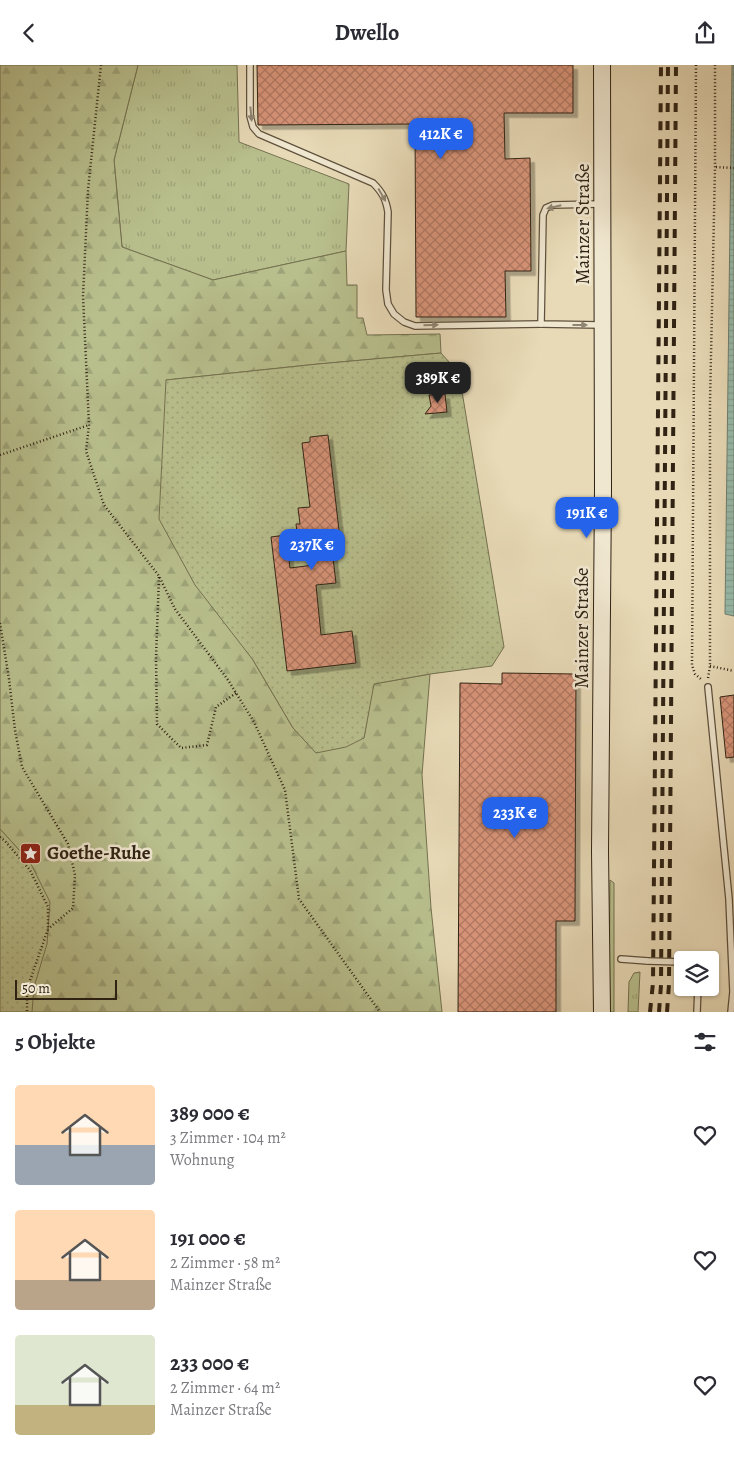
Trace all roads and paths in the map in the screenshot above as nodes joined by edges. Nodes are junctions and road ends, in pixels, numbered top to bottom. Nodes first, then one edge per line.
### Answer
1 (101, 65) edge
2 (250, 65) edge
3 (602, 65) edge
4 (696, 65) edge
5 (715, 65) edge
6 (715, 167) junction
7 (734, 168) edge
8 (602, 204) junction
9 (542, 324) junction
10 (602, 325) junction
11 (89, 425) junction
12 (0, 455) edge
13 (159, 576) junction
14 (0, 623) edge
15 (710, 666) junction
16 (734, 671) edge
17 (708, 687) junction
18 (236, 693) junction
19 (0, 837) edge
20 (48, 929) junction
21 (621, 959) dead end
22 (674, 962) edge
23 (698, 996) edge
24 (27, 1012) edge
25 (380, 1012) edge
26 (602, 1012) edge
27 (697, 1012) edge
28 (731, 1012) edge

1 - 11 path
2 -> 9 lane
3 - 8 main road, Mainzer Straße
4 - 17 path
5 - 6 path
6 - 7 path
6 - 15 path
8 -> 9 lane
8 - 10 main road, Mainzer Straße
9 -> 10 lane
10 - 26 main road, Mainzer Straße
11 - 12 path
11 - 13 path
13 - 18 path
13 - 18 path
14 - 20 path
15 - 16 path
15 - 17 path
17 - 28 lane
18 - 25 path
19 - 20 path
20 - 24 path
21 - 22 lane, bridge
23 - 27 lane

